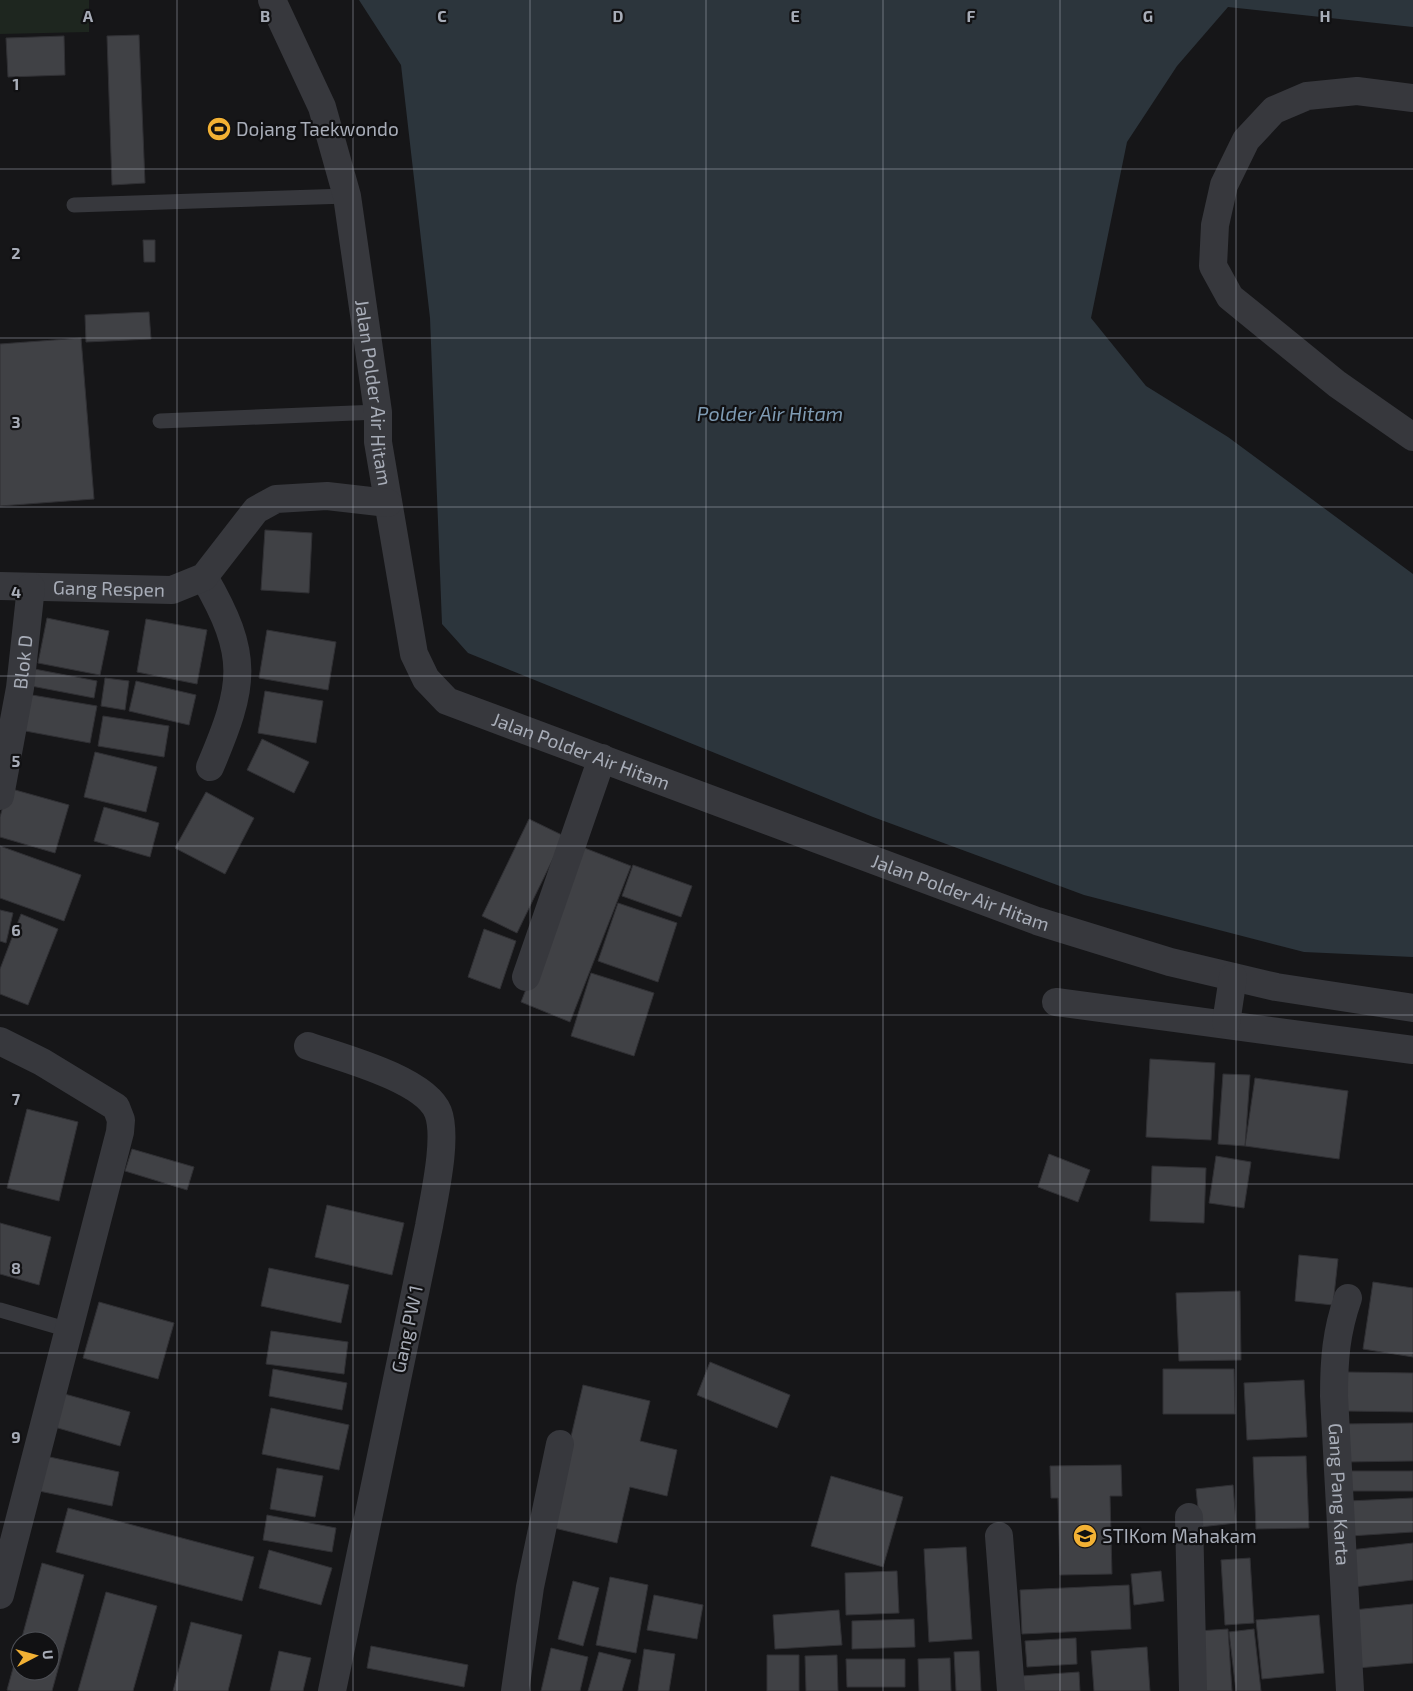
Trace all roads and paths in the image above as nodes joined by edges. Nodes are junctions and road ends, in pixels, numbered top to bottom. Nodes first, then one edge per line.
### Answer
1 (272, 0) edge
2 (1413, 98) edge
3 (346, 196) junction
4 (74, 205) dead end
5 (378, 412) junction
6 (160, 421) dead end
7 (1413, 437) edge
8 (388, 503) junction
9 (204, 577) junction
10 (0, 586) edge
11 (31, 587) junction
12 (602, 758) junction
13 (210, 767) dead end
14 (0, 796) edge
15 (526, 977) dead end
16 (1233, 977) junction
17 (1340, 996) junction
18 (1056, 1002) dead end
19 (1413, 1008) edge
20 (1226, 1023) junction
21 (1340, 1039) junction
22 (0, 1041) edge
23 (308, 1046) dead end
24 (1413, 1050) edge
25 (1348, 1298) dead end
26 (0, 1310) edge
27 (69, 1330) junction
28 (560, 1444) dead end
29 (1189, 1517) dead end
30 (999, 1536) dead end
31 (0, 1595) edge
32 (332, 1691) edge
33 (515, 1691) edge
34 (1011, 1691) edge
35 (1193, 1691) edge
36 (1350, 1691) edge

1 - 3 street, Jalan Polder Air Hitam
2 - 7 street
3 - 4 lane
3 - 5 street, Jalan Polder Air Hitam
5 - 6 lane
5 - 8 street, Jalan Polder Air Hitam
8 - 9 street
8 - 12 street, Jalan Polder Air Hitam
9 - 11 street, Gang Respen
9 - 13 street
10 - 11 street, Gang Respen
11 - 14 street, Blok D
12 - 15 street
12 - 16 street, Jalan Polder Air Hitam
16 - 17 street, Jalan Polder Air Hitam
16 - 20 street
17 - 19 street, Jalan Polder Air Hitam
17 - 21 street
18 - 20 street
20 - 21 street
21 - 24 street
22 - 27 street
23 - 32 street, Gang PW 1
25 - 36 street, Gang Pang Karta
26 - 27 lane
27 - 31 street
28 - 33 street
29 - 35 street
30 - 34 street

